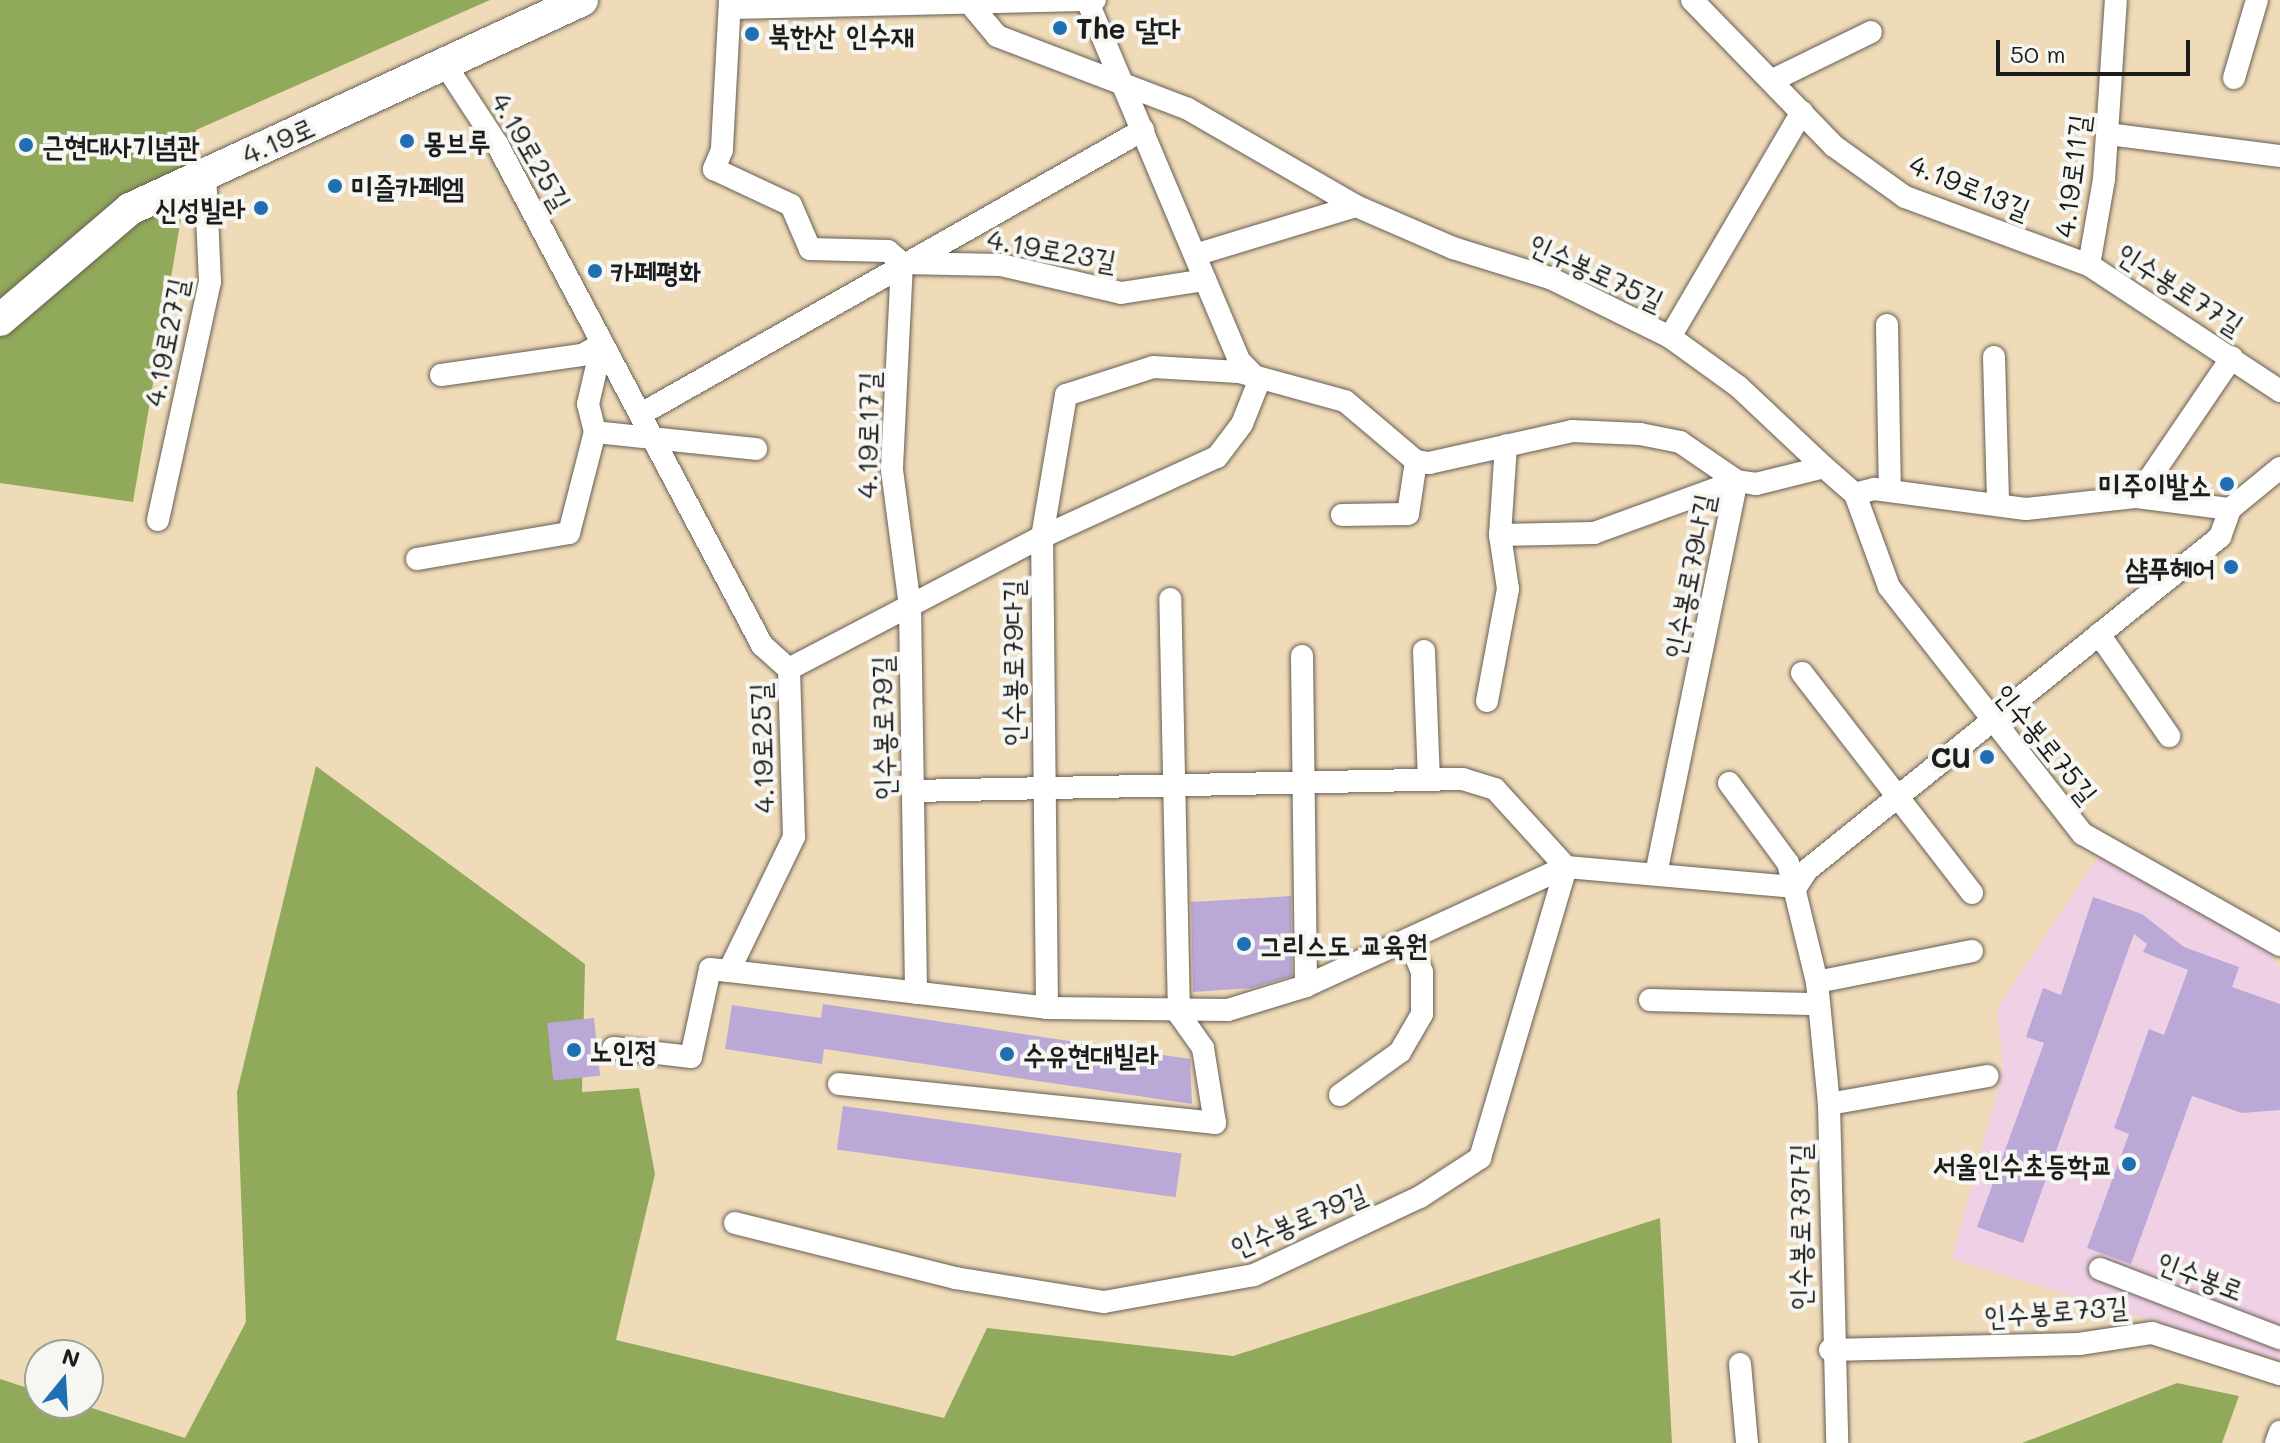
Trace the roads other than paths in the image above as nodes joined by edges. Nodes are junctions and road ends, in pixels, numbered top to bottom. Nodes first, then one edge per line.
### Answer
1 (582, 0) edge
2 (1090, 0) edge
3 (1692, 0) edge
4 (2116, 0) edge
5 (2257, 0) edge
6 (731, 4) edge
7 (972, 6) junction
8 (1871, 32) dead end
9 (446, 66) junction
10 (2234, 78) dead end
11 (1773, 80) junction
12 (1124, 88) junction
13 (1802, 112) junction
14 (1143, 130) junction
15 (2108, 134) junction
16 (2280, 156) edge
17 (205, 173) junction
18 (1356, 206) junction
19 (1198, 254) junction
20 (902, 263) junction
21 (2089, 265) junction
22 (1205, 280) junction
23 (0, 320) edge
24 (1887, 325) dead end
25 (1670, 337) junction
26 (602, 344) junction
27 (1994, 357) dead end
28 (2232, 357) junction
29 (441, 375) dead end
30 (1259, 381) junction
31 (2280, 391) edge
32 (641, 414) junction
33 (595, 432) junction
34 (653, 437) junction
35 (1506, 445) junction
36 (756, 449) dead end
37 (1416, 461) junction
38 (1824, 467) junction
39 (2280, 468) edge
40 (1737, 481) junction
41 (1890, 490) junction
42 (1855, 494) junction
43 (2137, 497) junction
44 (1998, 504) junction
45 (2230, 509) junction
46 (1342, 515) dead end
47 (158, 520) dead end
48 (1500, 535) junction
49 (1042, 537) junction
50 (417, 559) dead end
51 (1170, 599) dead end
52 (910, 607) junction
53 (2099, 634) junction
54 (1424, 651) dead end
55 (1302, 656) dead end
56 (789, 669) junction
57 (1802, 673) dead end
58 (1487, 701) dead end
59 (1991, 722) junction
60 (2169, 736) dead end
61 (1429, 780) junction
62 (1301, 781) junction
63 (1729, 783) dead end
64 (1178, 785) junction
65 (1041, 789) junction
66 (913, 791) junction
67 (1893, 801) junction
68 (1566, 867) junction
69 (1656, 874) junction
70 (1796, 887) junction
71 (1972, 893) dead end
72 (1409, 939) junction
73 (2280, 945) edge
74 (1972, 951) dead end
75 (729, 971) junction
76 (1306, 986) junction
77 (916, 993) junction
78 (1818, 993) junction
79 (1650, 1000) dead end
80 (1047, 1008) junction
81 (1179, 1014) junction
82 (614, 1048) dead end
83 (1988, 1076) dead end
84 (839, 1084) dead end
85 (1340, 1095) dead end
86 (1829, 1104) junction
87 (735, 1223) dead end
88 (2100, 1269) dead end
89 (2280, 1338) edge
90 (1830, 1350) junction
91 (1740, 1364) dead end
92 (2280, 1374) edge
93 (2280, 1432) edge
94 (1747, 1443) edge
95 (1837, 1443) edge
96 (2276, 1443) edge

1 - 9 street, 4.19로
2 - 7 street
2 - 12 street
3 - 11 street, 4.19로13길
4 - 15 street, 4.19로11길
5 - 10 street
6 - 7 street
6 - 20 street, 4.19로23길
7 - 12 street
8 - 11 street
9 - 17 street, 4.19로
9 - 26 street, 4.19로25길
11 - 13 street, 4.19로13길
12 - 14 street
12 - 18 street, 인수봉로75길
13 - 21 street, 4.19로13길
13 - 25 street
14 - 19 street
14 - 20 street
15 - 16 street
15 - 21 street, 4.19로11길
17 - 23 street, 4.19로
17 - 47 street, 4.19로27길
18 - 19 street
18 - 25 street, 인수봉로75길
19 - 22 street
20 - 22 street, 4.19로23길
20 - 32 street
20 - 52 street, 4.19로17길
21 - 28 street, 인수봉로77길
22 - 30 street
24 - 41 street
25 - 38 street, 인수봉로75길
26 - 29 street
26 - 32 street, 4.19로25길
26 - 33 street
27 - 44 street
28 - 31 street, 인수봉로77길
28 - 43 street
30 - 37 street
30 - 49 street
30 - 49 street
32 - 34 street, 4.19로25길
33 - 34 street
33 - 50 street
34 - 36 street
34 - 56 street, 4.19로25길
35 - 37 street
35 - 40 street
35 - 48 street
37 - 46 street
38 - 40 street
38 - 42 street, 인수봉로75길
39 - 45 street
40 - 48 street, 인수봉로79나길
40 - 69 street, 인수봉로79나길
41 - 42 street
41 - 44 street
42 - 59 street, 인수봉로75길
43 - 44 street
43 - 45 street
45 - 53 street
48 - 58 street
49 - 52 street
49 - 65 street, 인수봉로79다길
51 - 64 street
52 - 56 street
52 - 66 street, 인수봉로79길
53 - 59 street
53 - 60 street
54 - 61 street
55 - 62 street
56 - 75 street, 4.19로25길
57 - 67 street
59 - 67 street
59 - 73 street, 인수봉로75길
61 - 62 street
61 - 68 street
62 - 64 street
62 - 76 street
63 - 70 street
64 - 65 street
64 - 81 street
65 - 66 street
65 - 80 street
66 - 77 street, 인수봉로79길
67 - 70 street
67 - 71 street
68 - 69 street
68 - 72 street
68 - 87 street, 인수봉로79길
69 - 70 street
70 - 78 street, 인수봉로73가길
72 - 76 street
72 - 85 street
74 - 78 street
75 - 77 street
75 - 82 street, 4.19로25길
76 - 81 street
77 - 80 street
78 - 79 street
78 - 86 street, 인수봉로73가길
80 - 81 street
81 - 84 street
83 - 86 street, 인수봉로73가길
86 - 90 street, 인수봉로73가길
88 - 89 street, 인수봉로
90 - 92 street, 인수봉로73길
90 - 95 street, 인수봉로73가길
91 - 94 street
93 - 96 street

